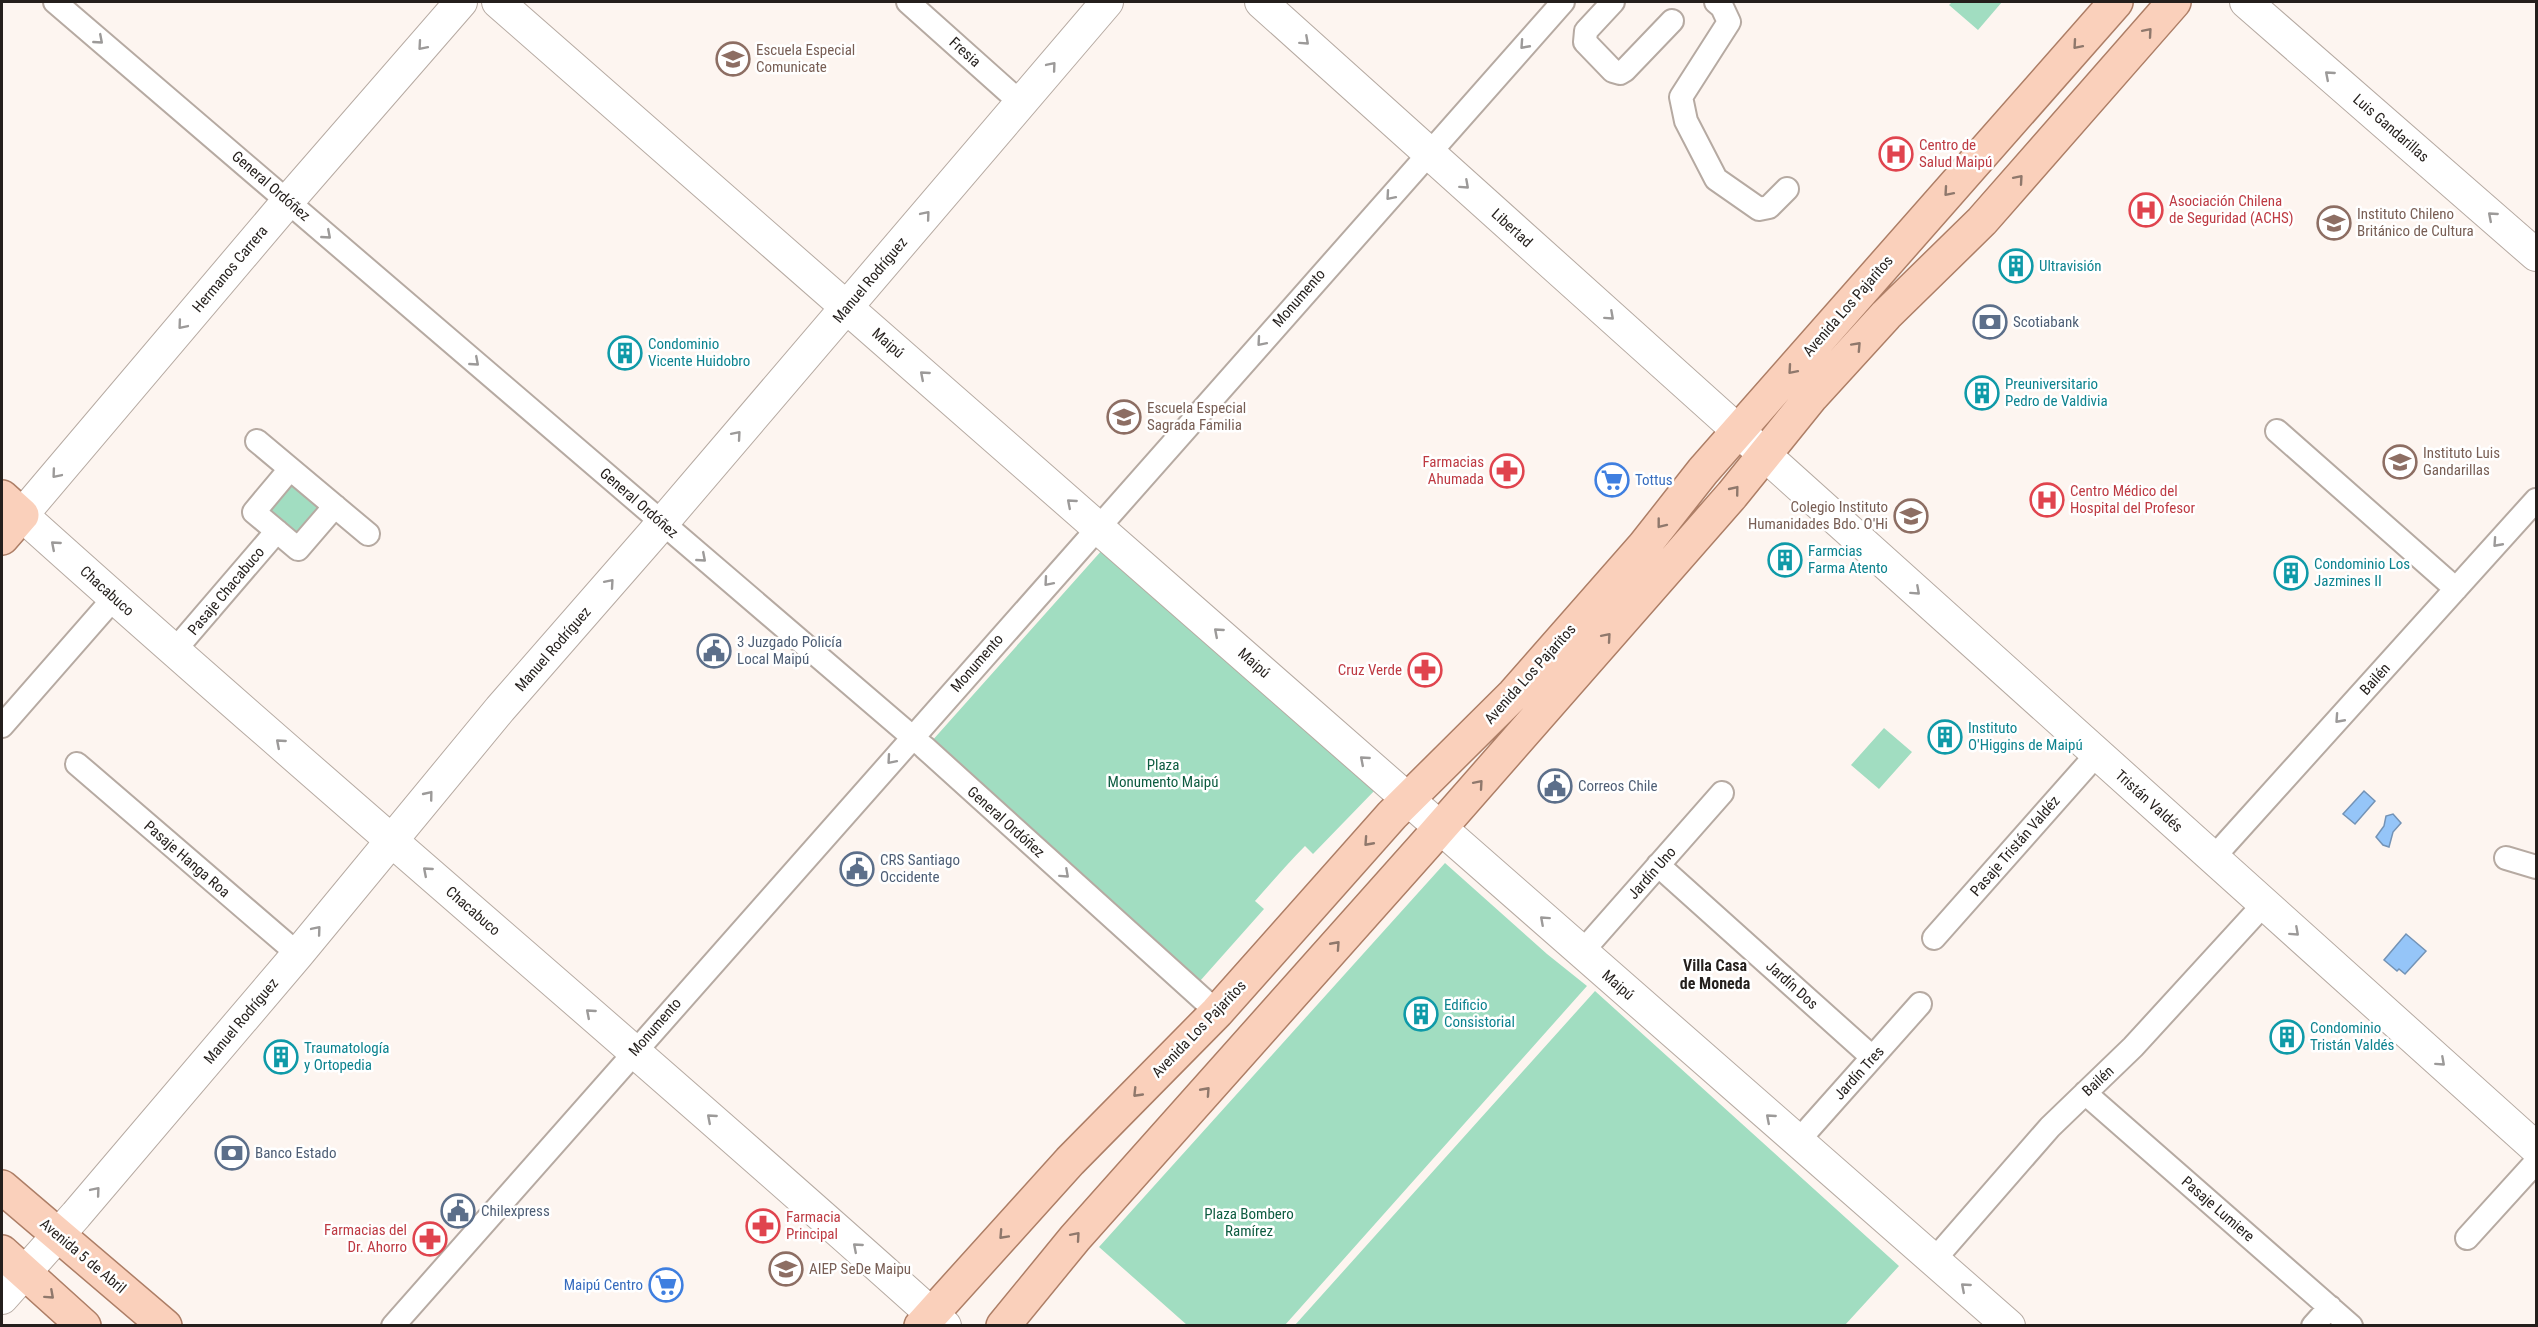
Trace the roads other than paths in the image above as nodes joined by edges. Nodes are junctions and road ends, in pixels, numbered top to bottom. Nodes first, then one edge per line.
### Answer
1 (55, 2) edge
2 (461, 2) edge
3 (498, 2) edge
4 (908, 2) edge
5 (1107, 2) edge
6 (1262, 2) edge
7 (1563, 2) edge
8 (1613, 2) edge
9 (1716, 2) edge
10 (2116, 2) edge
11 (2175, 2) edge
12 (2246, 2) edge
13 (1672, 21) dead end
14 (1021, 103) junction
15 (1428, 152) junction
16 (1787, 189) dead end
17 (288, 201) junction
18 (2536, 255) edge
19 (847, 307) junction
20 (2277, 430) dead end
21 (1738, 431) junction
22 (257, 441) dead end
23 (1764, 453) junction
24 (290, 469) junction
25 (2536, 500) edge
26 (335, 506) junction
27 (8, 517) edge
28 (662, 523) junction
29 (1097, 526) junction
30 (277, 531) junction
31 (368, 534) dead end
32 (2456, 589) junction
33 (114, 598) junction
34 (174, 651) junction
35 (2, 726) edge
36 (912, 737) junction
37 (2097, 754) junction
38 (77, 764) dead end
39 (1722, 792) dead end
40 (1408, 799) junction
41 (1440, 828) junction
42 (392, 841) junction
43 (2213, 858) junction
44 (2506, 858) dead end
45 (1658, 865) junction
46 (2536, 867) edge
47 (2264, 904) junction
48 (1934, 938) dead end
49 (1581, 953) junction
50 (298, 954) junction
51 (1920, 1004) dead end
52 (1217, 1012) junction
53 (634, 1051) junction
54 (1872, 1057) junction
55 (2085, 1093) junction
56 (1798, 1142) junction
57 (2536, 1148) edge
58 (2536, 1162) edge
59 (2, 1187) edge
60 (58, 1235) junction
61 (2467, 1238) dead end
62 (1934, 1260) junction
63 (13, 1262) edge
64 (2, 1298) edge
65 (2330, 1307) junction
66 (933, 1322) edge
67 (84, 1326) edge
68 (165, 1326) edge
69 (393, 1326) edge
70 (1003, 1326) edge
71 (2009, 1326) edge
72 (2313, 1326) edge
73 (2351, 1326) edge

1 -> 17 street, General Ordóñez
2 -> 17 street, Hermanos Carrera
3 - 19 street, Maipú
4 - 14 street, Fresia
14 -> 5 street, Manuel Rodríguez
6 -> 15 street, Libertad
7 -> 15 street, Monumento
8 - 13 street
9 - 16 street
10 -> 21 main road, Avenida Los Pajaritos
23 -> 11 main road
18 -> 12 street, Luis Gandarillas
19 -> 14 street, Manuel Rodríguez
15 -> 21 street, Libertad
15 -> 29 street, Monumento
17 -> 27 street, Hermanos Carrera
17 -> 28 street, General Ordóñez
28 -> 19 street, Manuel Rodríguez
29 -> 19 street, Maipú
20 - 32 street
21 - 23 street, Libertad
21 -> 40 main road, Avenida Los Pajaritos
22 - 24 street
23 -> 37 street, Tristán Valdés
41 -> 23 main road
24 - 26 street
24 - 30 street
25 -> 32 street, Bailén
26 - 30 street
26 - 31 street
33 -> 27 street, Chacabuco
28 -> 36 street, General Ordóñez
42 -> 28 street, Manuel Rodríguez
29 -> 36 street, Monumento
40 -> 29 street, Maipú
30 - 34 street, Pasaje Chacabuco
32 -> 43 street, Bailén
33 - 34 street, Chacabuco
33 - 35 street
42 -> 34 street, Chacabuco
36 -> 52 street, General Ordóñez
36 -> 53 street, Monumento
37 - 43 street, Tristán Valdés
37 - 48 street, Pasaje Tristán Valdéz
38 - 50 street, Pasaje Hanga Roa
39 - 45 street, Jardín Uno
40 - 41 street, Maipú
40 -> 52 main road, Avenida Los Pajaritos
49 -> 41 street, Maipú
70 -> 41 main road
50 -> 42 street, Manuel Rodríguez
53 -> 42 street, Chacabuco
43 - 47 street, Tristán Valdés
44 - 46 street
45 - 49 street, Jardín Uno
45 - 54 street, Jardín Dos
47 - 55 street, Bailén
47 -> 57 street, Tristán Valdés
56 -> 49 street, Maipú
60 -> 50 street, Manuel Rodríguez
51 - 54 street, Jardín Tres
52 -> 66 main road, Avenida Los Pajaritos
66 -> 53 street, Chacabuco
53 - 69 street, Monumento
54 - 56 street, Jardín Tres
55 - 62 street, Bailén
55 - 65 street, Pasaje Lumiere
56 - 62 street, Maipú
58 - 61 street
59 - 60 main road, Avenida 5 de Abril
60 - 63 street, Manuel Rodríguez
60 - 68 main road, Avenida 5 de Abril
71 -> 62 street, Maipú
63 - 64 street, Manuel Rodríguez
63 -> 67 main road
65 - 72 street
65 - 73 street, Pasaje Lumiere

